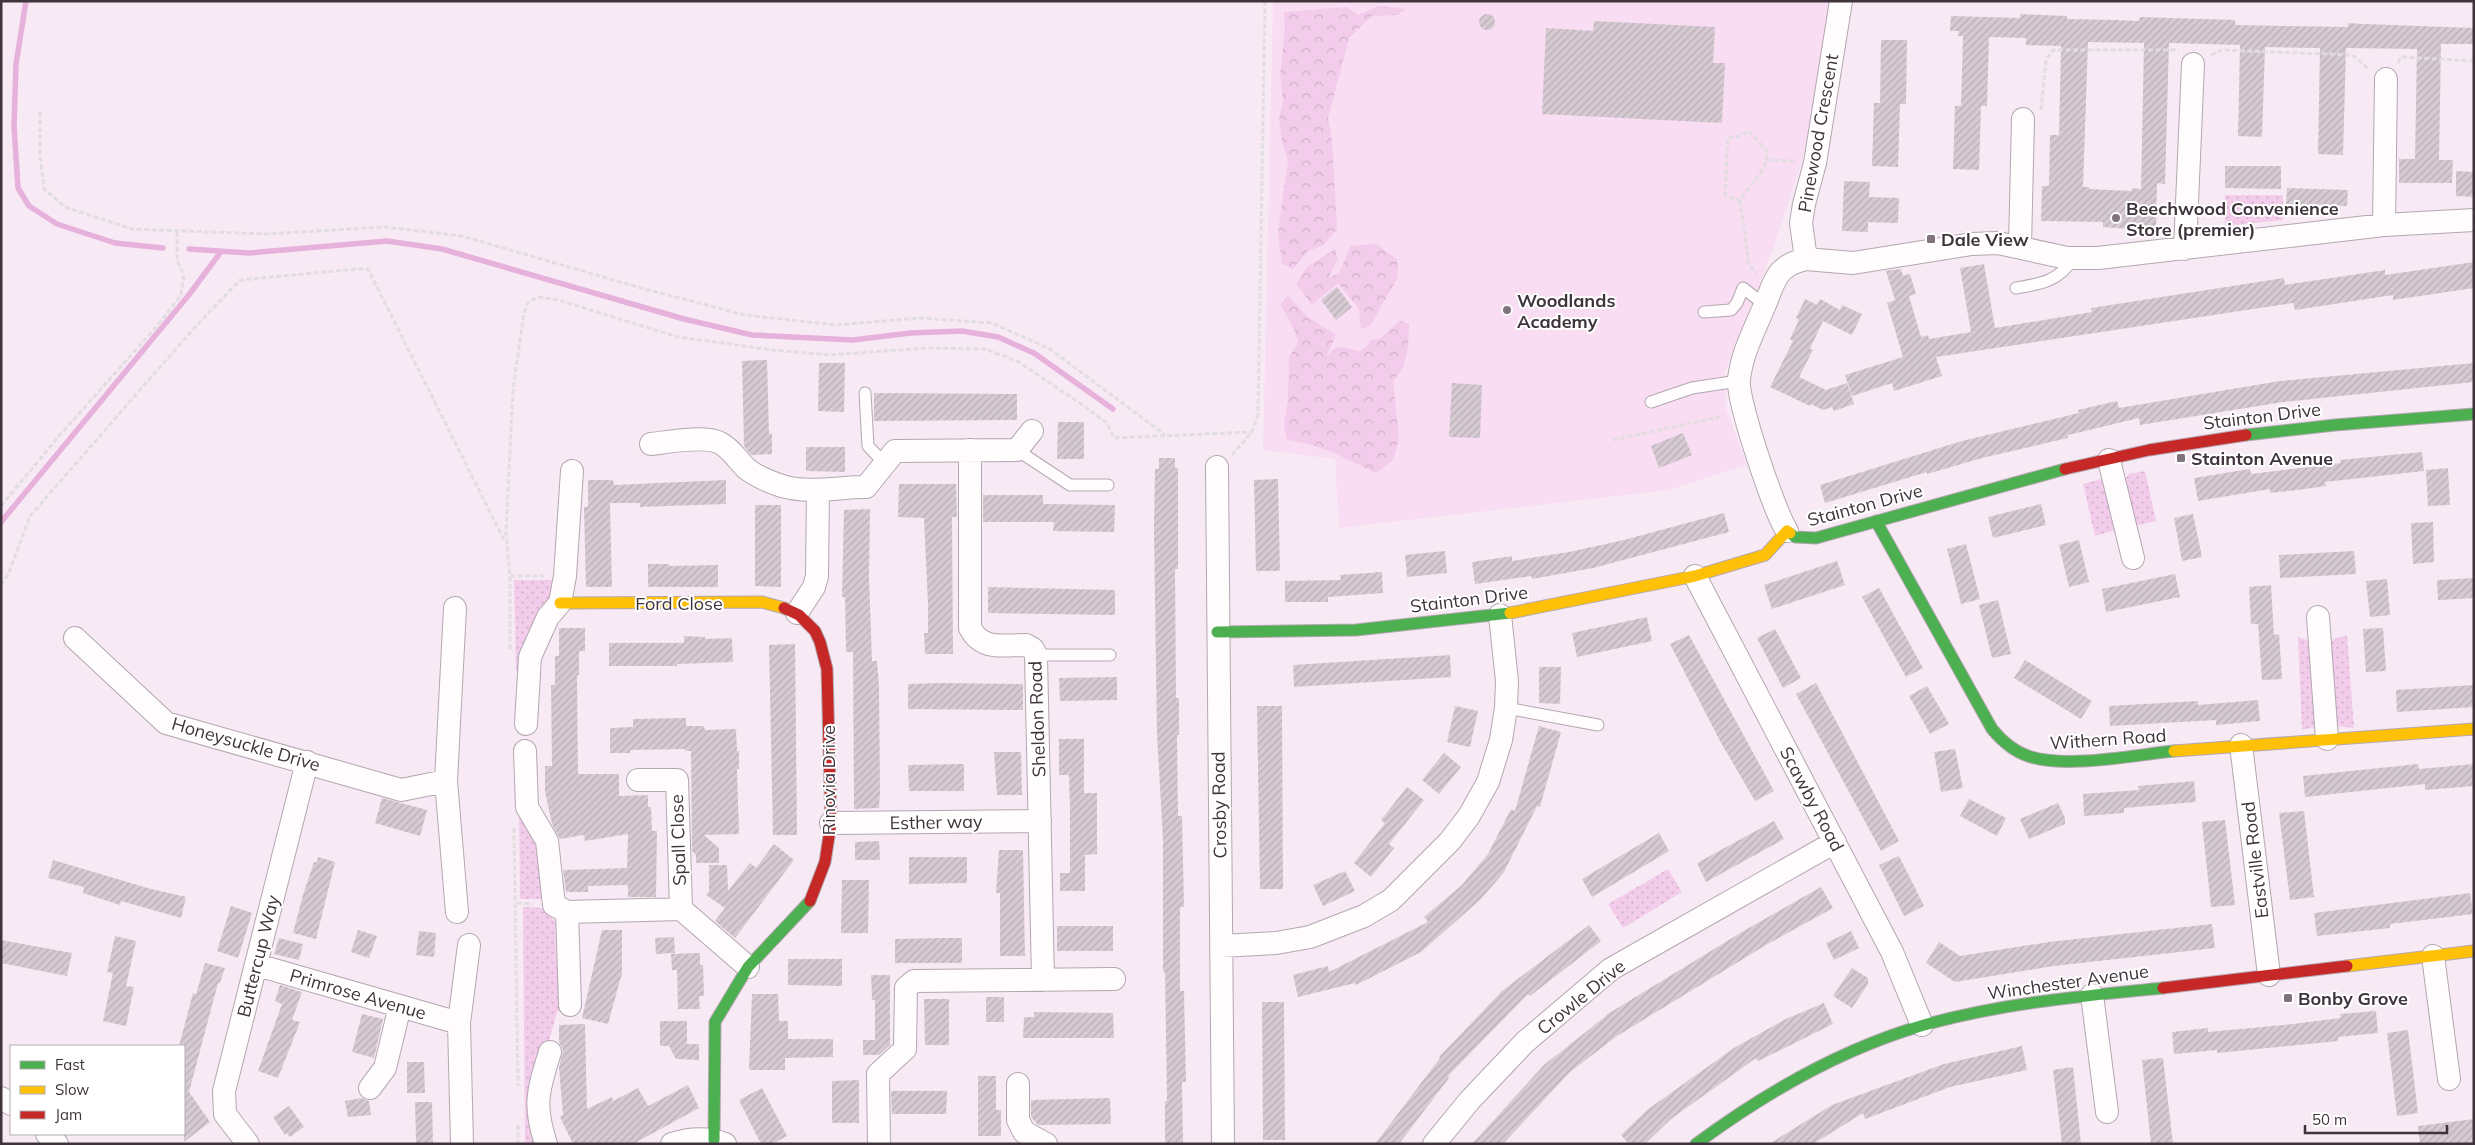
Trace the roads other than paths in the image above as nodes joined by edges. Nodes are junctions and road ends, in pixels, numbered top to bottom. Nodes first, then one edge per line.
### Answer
1 (1842, 1) edge
2 (2193, 64) dead end
3 (2386, 79) road end
4 (2022, 119) dead end
5 (2474, 220) edge
6 (2384, 225) junction
7 (2020, 246) junction
8 (2185, 249) junction
9 (2073, 258) junction
10 (1806, 259) junction
11 (2016, 288) dead end
12 (1765, 305) junction
13 (1704, 312) dead end
14 (1738, 381) junction
15 (865, 393) dead end
16 (1651, 402) dead end
17 (2474, 414) edge
18 (1032, 431) dead end
19 (651, 444) dead end
20 (970, 450) junction
21 (1017, 450) junction
22 (2109, 460) junction
23 (885, 464) junction
24 (1217, 467) road end
25 (572, 471) dead end
26 (1108, 485) dead end
27 (818, 490) junction
28 (1876, 521) junction
29 (1787, 532) junction
30 (2133, 558) dead end
31 (1695, 576) junction
32 (560, 603) junction
33 (454, 608) dead end
34 (797, 613) junction
35 (1500, 615) junction
36 (2318, 617) dead end
37 (1217, 632) junction
38 (75, 638) dead end
39 (1110, 655) dead end
40 (1036, 656) junction
41 (1506, 708) junction
42 (526, 724) dead end
43 (1598, 725) dead end
44 (2474, 729) edge
45 (2327, 739) junction
46 (2241, 745) junction
47 (526, 751) dead end
48 (307, 762) junction
49 (638, 780) dead end
50 (446, 781) junction
51 (1040, 821) junction
52 (831, 823) junction
53 (1835, 842) junction
54 (681, 909) junction
55 (457, 912) dead end
56 (567, 912) junction
57 (469, 945) dead end
58 (1221, 946) junction
59 (2474, 951) edge
60 (2433, 956) junction
61 (256, 965) junction
62 (748, 967) junction
63 (2269, 975) junction
64 (1114, 979) dead end
65 (1043, 980) junction
66 (2092, 995) junction
67 (570, 1005) dead end
68 (400, 1006) junction
69 (459, 1023) junction
70 (1922, 1025) junction
71 (550, 1052) dead end
72 (2449, 1079) dead end
73 (1018, 1084) dead end
74 (370, 1088) dead end
75 (2107, 1112) dead end
76 (48, 1135) edge
77 (719, 1142) edge
78 (57, 1144) edge
79 (248, 1144) edge
80 (462, 1144) edge
81 (546, 1144) edge
82 (672, 1144) edge
83 (878, 1144) edge
84 (1046, 1144) edge
85 (1223, 1144) edge
86 (1434, 1144) edge
87 (1696, 1144) edge

1 - 10 street, Pinewood Crescent
2 - 8 street
3 - 6 street
4 - 7 street
5 - 6 street
6 - 8 street
7 - 9 street
7 - 10 street
8 - 9 street
9 - 11 lane
10 - 12 street
12 - 13 lane
12 - 14 street
14 - 16 lane
14 - 29 street
15 - 23 lane
17 - 22 street, Stainton Drive
18 - 21 street
19 - 27 street
20 - 21 street
20 - 23 street
20 - 40 street, Sheldon Road
21 - 26 lane
22 - 28 street, Stainton Drive
22 - 30 street
23 - 27 street
24 - 37 street, Crosby Road
25 - 32 street
27 - 34 street
28 - 29 street, Stainton Drive
28 - 46 street, Withern Road
29 - 31 street, Stainton Drive
31 - 35 street, Stainton Drive
31 - 53 street, Scawby Road
32 - 34 street, Ford Close
32 - 42 street
33 - 50 street
34 - 52 street, Rinovia Drive
35 - 37 street, Stainton Drive
35 - 41 street
36 - 45 street
37 - 58 street, Crosby Road
38 - 48 street, Honeysuckle Drive
39 - 40 lane
40 - 51 street, Sheldon Road
41 - 43 lane
41 - 58 street
44 - 45 street, Withern Road
45 - 46 street, Withern Road
46 - 63 street, Eastville Road
47 - 56 street
48 - 50 street, Honeysuckle Drive
48 - 61 street, Buttercup Way
49 - 54 street, Spall Close
50 - 55 street
51 - 52 street, Esther way
51 - 65 street, Sheldon Road
52 - 62 street, Rinovia Drive
53 - 70 street, Scawby Road
53 - 86 street, Crowle Drive
54 - 56 street, Spall Close
54 - 62 street, Spall Close
56 - 67 street
57 - 69 street
58 - 85 street, Crosby Road
59 - 60 street, Winchester Avenue
60 - 63 street, Winchester Avenue
60 - 72 street
61 - 68 street, Primrose Avenue
61 - 79 street, Buttercup Way
62 - 77 street, Rinovia Drive
63 - 66 street, Winchester Avenue
64 - 65 street
65 - 83 street
66 - 70 street, Winchester Avenue
66 - 75 street
68 - 69 street, Primrose Avenue
68 - 74 street
69 - 80 street
70 - 87 street, Winchester Avenue
71 - 81 street
73 - 84 street
76 - 78 street
77 - 82 street

